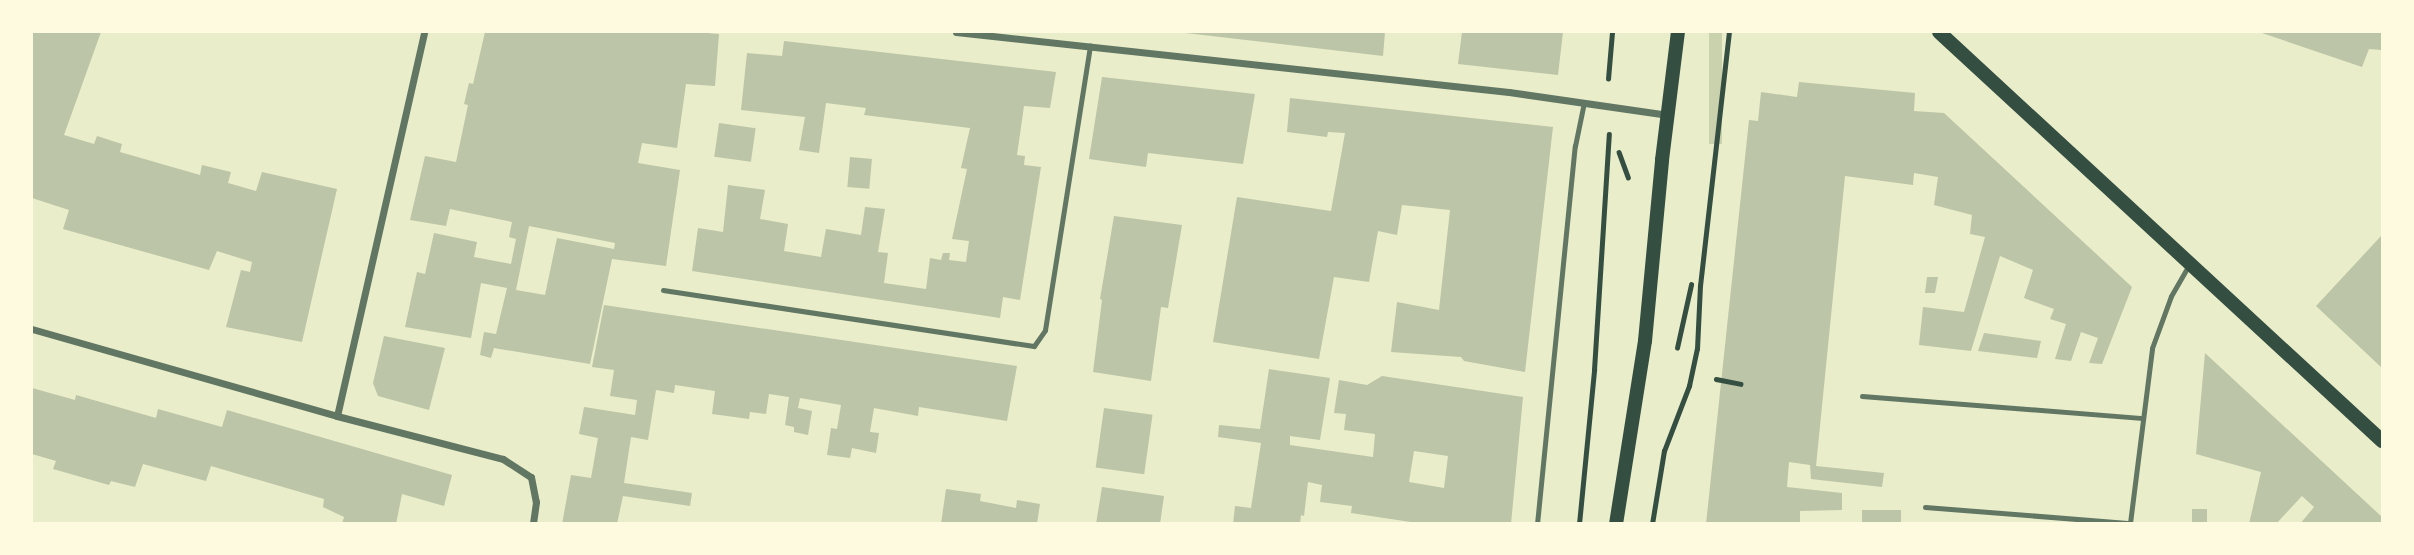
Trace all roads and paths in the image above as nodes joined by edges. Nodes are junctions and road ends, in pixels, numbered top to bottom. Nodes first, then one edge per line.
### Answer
1 (424, 32) edge
2 (956, 32) edge
3 (1612, 32) edge
4 (1678, 32) edge
5 (1729, 32) edge
6 (1939, 32) edge
7 (1090, 46) junction
8 (1607, 83) dead end
9 (1584, 102) junction
10 (1668, 115) junction
11 (1609, 127) dead end
12 (1619, 152) dead end
13 (1629, 178) dead end
14 (2191, 262) junction
15 (1691, 285) dead end
16 (663, 290) dead end
17 (1684, 319) dead end
18 (32, 329) edge
19 (1716, 379) dead end
20 (1741, 384) dead end
21 (1862, 396) dead end
22 (337, 416) junction
23 (2143, 418) junction
24 (2382, 441) edge
25 (1925, 507) dead end
26 (533, 523) edge
27 (1537, 523) edge
28 (1579, 523) edge
29 (1616, 523) edge
30 (1652, 523) edge

1 - 22 street
2 - 7 street
3 - 8 path
4 - 10 main road
5 - 30 path
6 - 14 main road
7 - 9 street
7 - 16 lane
9 - 10 street
9 - 27 lane
10 - 29 main road
11 - 28 path
12 - 13 path
14 - 23 lane
14 - 24 main road
15 - 17 path
18 - 22 street
19 - 20 path
21 - 23 lane
22 - 26 street
23 - 25 lane

